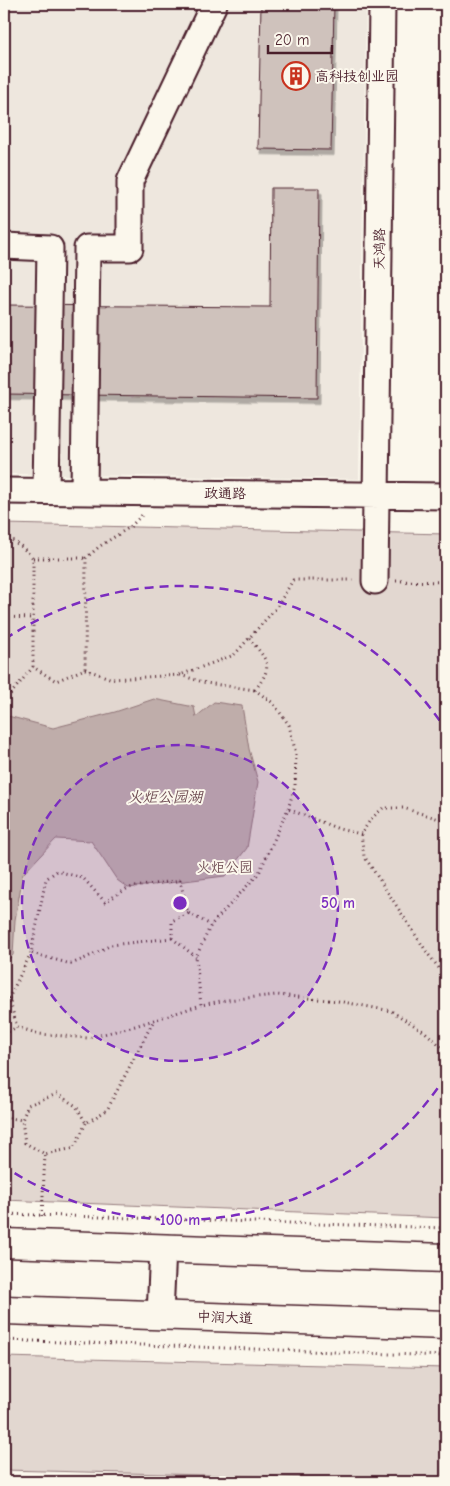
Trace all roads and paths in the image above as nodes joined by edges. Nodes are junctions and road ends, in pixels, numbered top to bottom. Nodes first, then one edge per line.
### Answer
1 (214, 4) edge
2 (382, 4) edge
3 (4, 246) edge
4 (50, 248) junction
5 (87, 248) junction
6 (4, 490) edge
7 (46, 491) junction
8 (84, 492) junction
9 (162, 492) junction
10 (377, 495) junction
11 (446, 496) edge
12 (4, 535) edge
13 (34, 558) junction
14 (86, 558) junction
15 (375, 581) junction
16 (446, 582) edge
17 (4, 617) edge
18 (33, 618) junction
19 (249, 638) junction
20 (33, 667) junction
21 (85, 669) junction
22 (180, 675) junction
23 (255, 690) junction
24 (4, 702) edge
25 (288, 809) junction
26 (446, 821) edge
27 (361, 834) junction
28 (188, 913) junction
29 (211, 925) junction
30 (172, 938) junction
31 (31, 953) junction
32 (196, 957) junction
33 (446, 977) edge
34 (9, 998) junction
35 (4, 1000) edge
36 (201, 1005) junction
37 (154, 1020) junction
38 (16, 1027) junction
39 (4, 1034) edge
40 (446, 1049) edge
41 (4, 1117) edge
42 (22, 1120) junction
43 (86, 1123) junction
44 (44, 1154) junction
45 (4, 1214) edge
46 (42, 1215) junction
47 (446, 1228) edge
48 (4, 1243) edge
49 (41, 1244) junction
50 (163, 1248) junction
51 (446, 1258) edge
52 (4, 1310) edge
53 (160, 1315) junction
54 (446, 1325) edge
55 (4, 1340) edge
56 (446, 1356) edge

1 - 5 street
2 - 10 street, 天鸿路
3 - 4 street
4 - 5 street
4 - 7 street
5 - 8 street
6 - 7 street, 政通路
7 - 8 street, 政通路
8 - 9 street, 政通路
9 - 10 street, 政通路
9 - 14 path
10 - 11 street, 政通路
10 - 15 street, 天鸿路
12 - 13 path
13 - 14 path
13 - 18 path
14 - 21 path
15 - 16 path
15 - 19 path
17 - 18 path
18 - 20 path
19 - 22 path
19 - 23 path
20 - 21 path
20 - 24 path
21 - 22 path
22 - 23 path
23 - 25 path
25 - 27 path
25 - 29 path
26 - 27 path
27 - 33 path
28 - 29 path
28 - 30 path
28 - 31 path
29 - 32 path
30 - 31 path
30 - 32 path
31 - 34 path
32 - 36 path
34 - 35 path
34 - 38 path
36 - 37 path
36 - 40 path
37 - 38 path
37 - 43 path
38 - 39 path
41 - 42 path
42 - 43 path
42 - 44 path
43 - 44 path
44 - 46 path
45 - 46 path
46 - 47 path
46 - 49 path
48 - 49 main road
49 - 50 main road
50 - 51 main road
50 - 53 street
52 - 53 main road, 中润大道
53 - 54 main road, 中润大道
55 - 56 path

